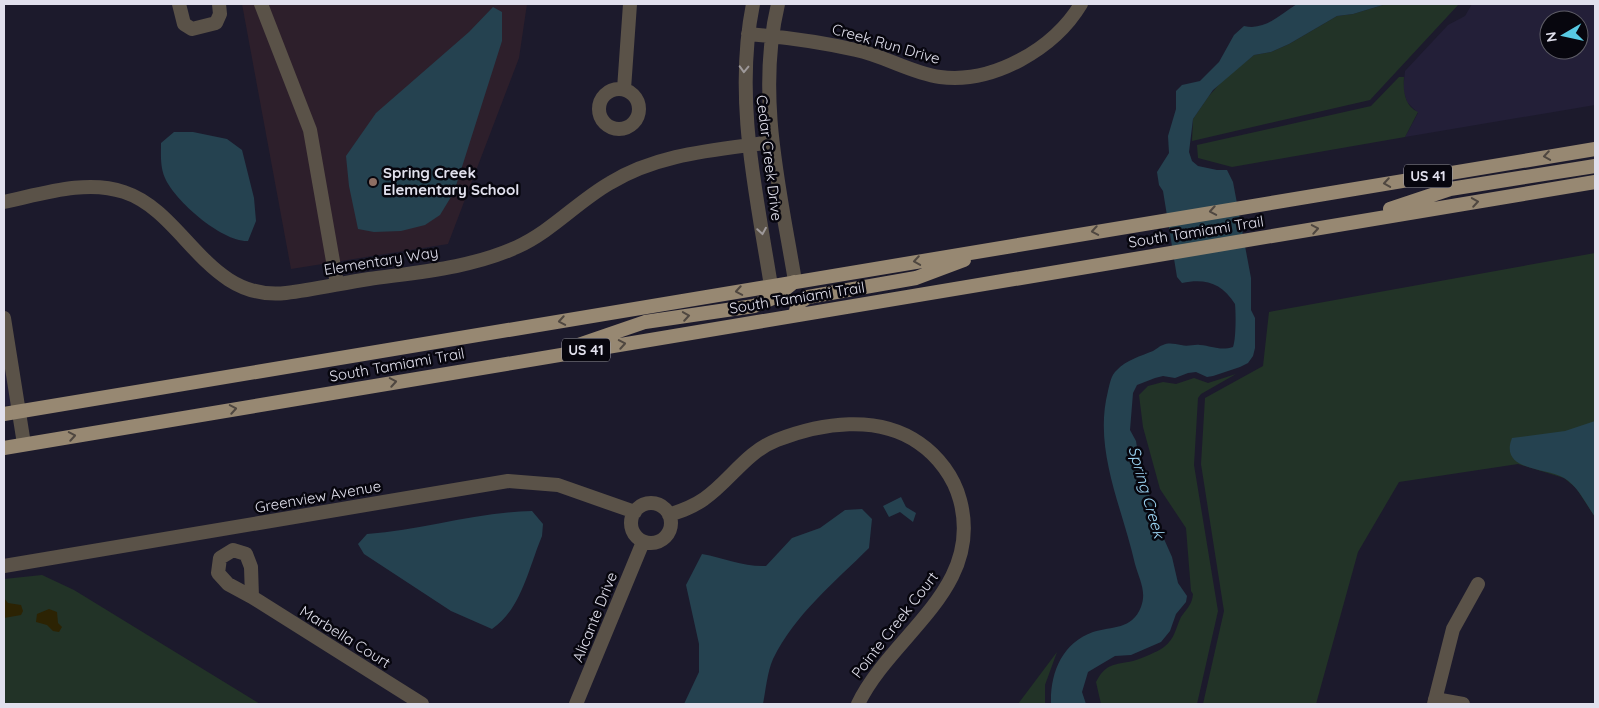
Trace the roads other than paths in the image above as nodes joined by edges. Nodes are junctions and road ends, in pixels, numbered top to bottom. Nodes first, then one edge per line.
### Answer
1 (179, 4) edge
2 (219, 4) edge
3 (261, 4) edge
4 (630, 4) edge
5 (753, 4) edge
6 (778, 4) edge
7 (1080, 4) edge
8 (748, 34) junction
9 (772, 36) junction
10 (624, 89) dead end
11 (772, 142) junction
12 (748, 146) junction
13 (1595, 148) edge
14 (1595, 166) edge
15 (1595, 182) edge
16 (4, 202) edge
17 (1344, 224) junction
18 (995, 248) junction
19 (795, 281) junction
20 (337, 284) junction
21 (771, 286) junction
22 (795, 315) junction
23 (4, 318) edge
24 (539, 358) junction
25 (19, 412) junction
26 (4, 414) edge
27 (24, 444) junction
28 (4, 448) edge
29 (634, 512) junction
30 (669, 515) junction
31 (643, 542) junction
32 (4, 566) edge
33 (1478, 584) dead end
34 (252, 597) dead end
35 (1435, 702) edge
36 (422, 704) edge
37 (576, 704) edge
38 (858, 704) edge
39 (1463, 704) edge

1 - 2 street
3 - 20 street
4 - 10 street
5 - 8 street, Cedar Creek Drive
6 - 9 street, Cedar Creek Drive
7 - 9 street, Creek Run Drive
8 - 9 street, Creek Run Drive
8 -> 12 street, Cedar Creek Drive
9 - 11 street, Cedar Creek Drive
11 - 12 street, Elementary Way
11 - 19 street, Cedar Creek Drive
12 - 20 street, Elementary Way
12 -> 21 street, Cedar Creek Drive
13 -> 18 main road, South Tamiami Trail / US 41
14 - 17 main road
17 -> 15 main road, South Tamiami Trail / US 41
16 - 20 street, Elementary Way
22 -> 17 main road, South Tamiami Trail / US 41
18 -> 19 main road, South Tamiami Trail / US 41
18 - 22 main road
19 - 21 main road, South Tamiami Trail / US 41
24 -> 19 main road
21 -> 25 main road, South Tamiami Trail / US 41
24 -> 22 main road, South Tamiami Trail / US 41
23 - 25 street
27 -> 24 main road, South Tamiami Trail / US 41
25 - 26 main road, South Tamiami Trail / US 41
25 - 27 street
27 - 28 main road, South Tamiami Trail / US 41
29 - 30 street
29 - 31 street
29 - 32 street, Greenview Avenue
30 - 31 street
30 - 38 street, Pointe Creek Court
31 - 37 street, Alicante Drive
33 - 35 street
34 - 36 street, Marbella Court
35 - 39 street

